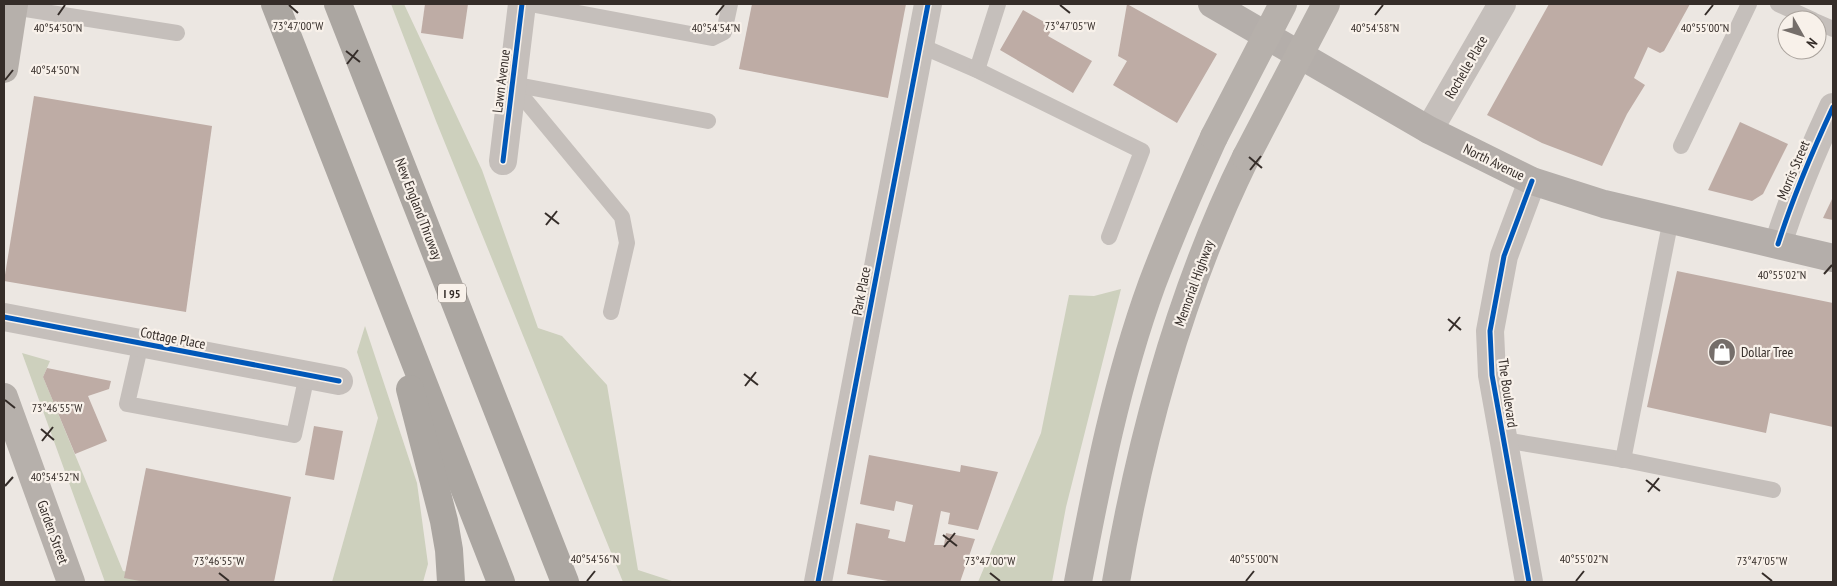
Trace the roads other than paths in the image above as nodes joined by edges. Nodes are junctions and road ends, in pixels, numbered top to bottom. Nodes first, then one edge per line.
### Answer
1 (275, 4) edge
2 (338, 4) edge
3 (522, 4) edge
4 (530, 4) edge
5 (730, 4) edge
6 (928, 4) edge
7 (998, 4) edge
8 (1212, 4) edge
9 (1283, 4) edge
10 (1326, 4) edge
11 (1502, 4) edge
12 (1748, 4) edge
13 (1778, 4) edge
14 (13, 5) edge
15 (1791, 10) edge
16 (177, 33) dead end
17 (919, 45) junction
18 (4, 69) edge
19 (976, 70) junction
20 (512, 84) junction
21 (1833, 107) edge
22 (708, 120) dead end
23 (1429, 130) junction
24 (1681, 146) dead end
25 (503, 161) dead end
26 (1532, 181) junction
27 (1671, 219) junction
28 (1109, 237) dead end
29 (1778, 244) junction
30 (1833, 258) edge
31 (381, 274) junction
32 (611, 312) dead end
33 (4, 317) edge
34 (141, 343) junction
35 (307, 375) junction
36 (339, 381) dead end
37 (4, 398) edge
38 (1504, 440) junction
39 (1623, 460) junction
40 (1773, 490) dead end
41 (71, 582) edge
42 (451, 582) edge
43 (501, 582) edge
44 (565, 582) edge
45 (818, 582) edge
46 (1078, 582) edge
47 (1116, 582) edge
48 (1529, 582) edge

1 - 31 highway
2 - 44 highway, New England Thruway / I 95
3 - 20 street, Lawn Avenue
4 - 5 lane
6 - 17 street, Park Place
7 - 19 lane
8 - 23 main road, North Avenue
9 - 46 main road, bridge
10 - 47 main road, Memorial Highway, bridge
11 - 23 street, Rochelle Place
12 - 24 lane
13 - 15 lane
14 - 16 lane
14 - 18 main road
17 - 19 lane
17 - 45 street, Park Place
19 - 28 lane
20 - 22 lane
20 - 25 street, Lawn Avenue
20 - 32 lane
21 - 29 street, Morris Street
23 - 26 main road, North Avenue
26 - 27 main road, North Avenue
26 - 38 street, The Boulevard
27 - 29 main road, North Avenue
27 - 39 lane
29 - 30 main road, North Avenue
31 - 42 highway
31 - 43 highway
33 - 34 street, Cottage Place
34 - 35 street, Cottage Place
34 - 35 lane
35 - 36 street, Cottage Place
37 - 41 main road, Garden Street
38 - 39 lane
38 - 48 street, The Boulevard
39 - 40 lane

